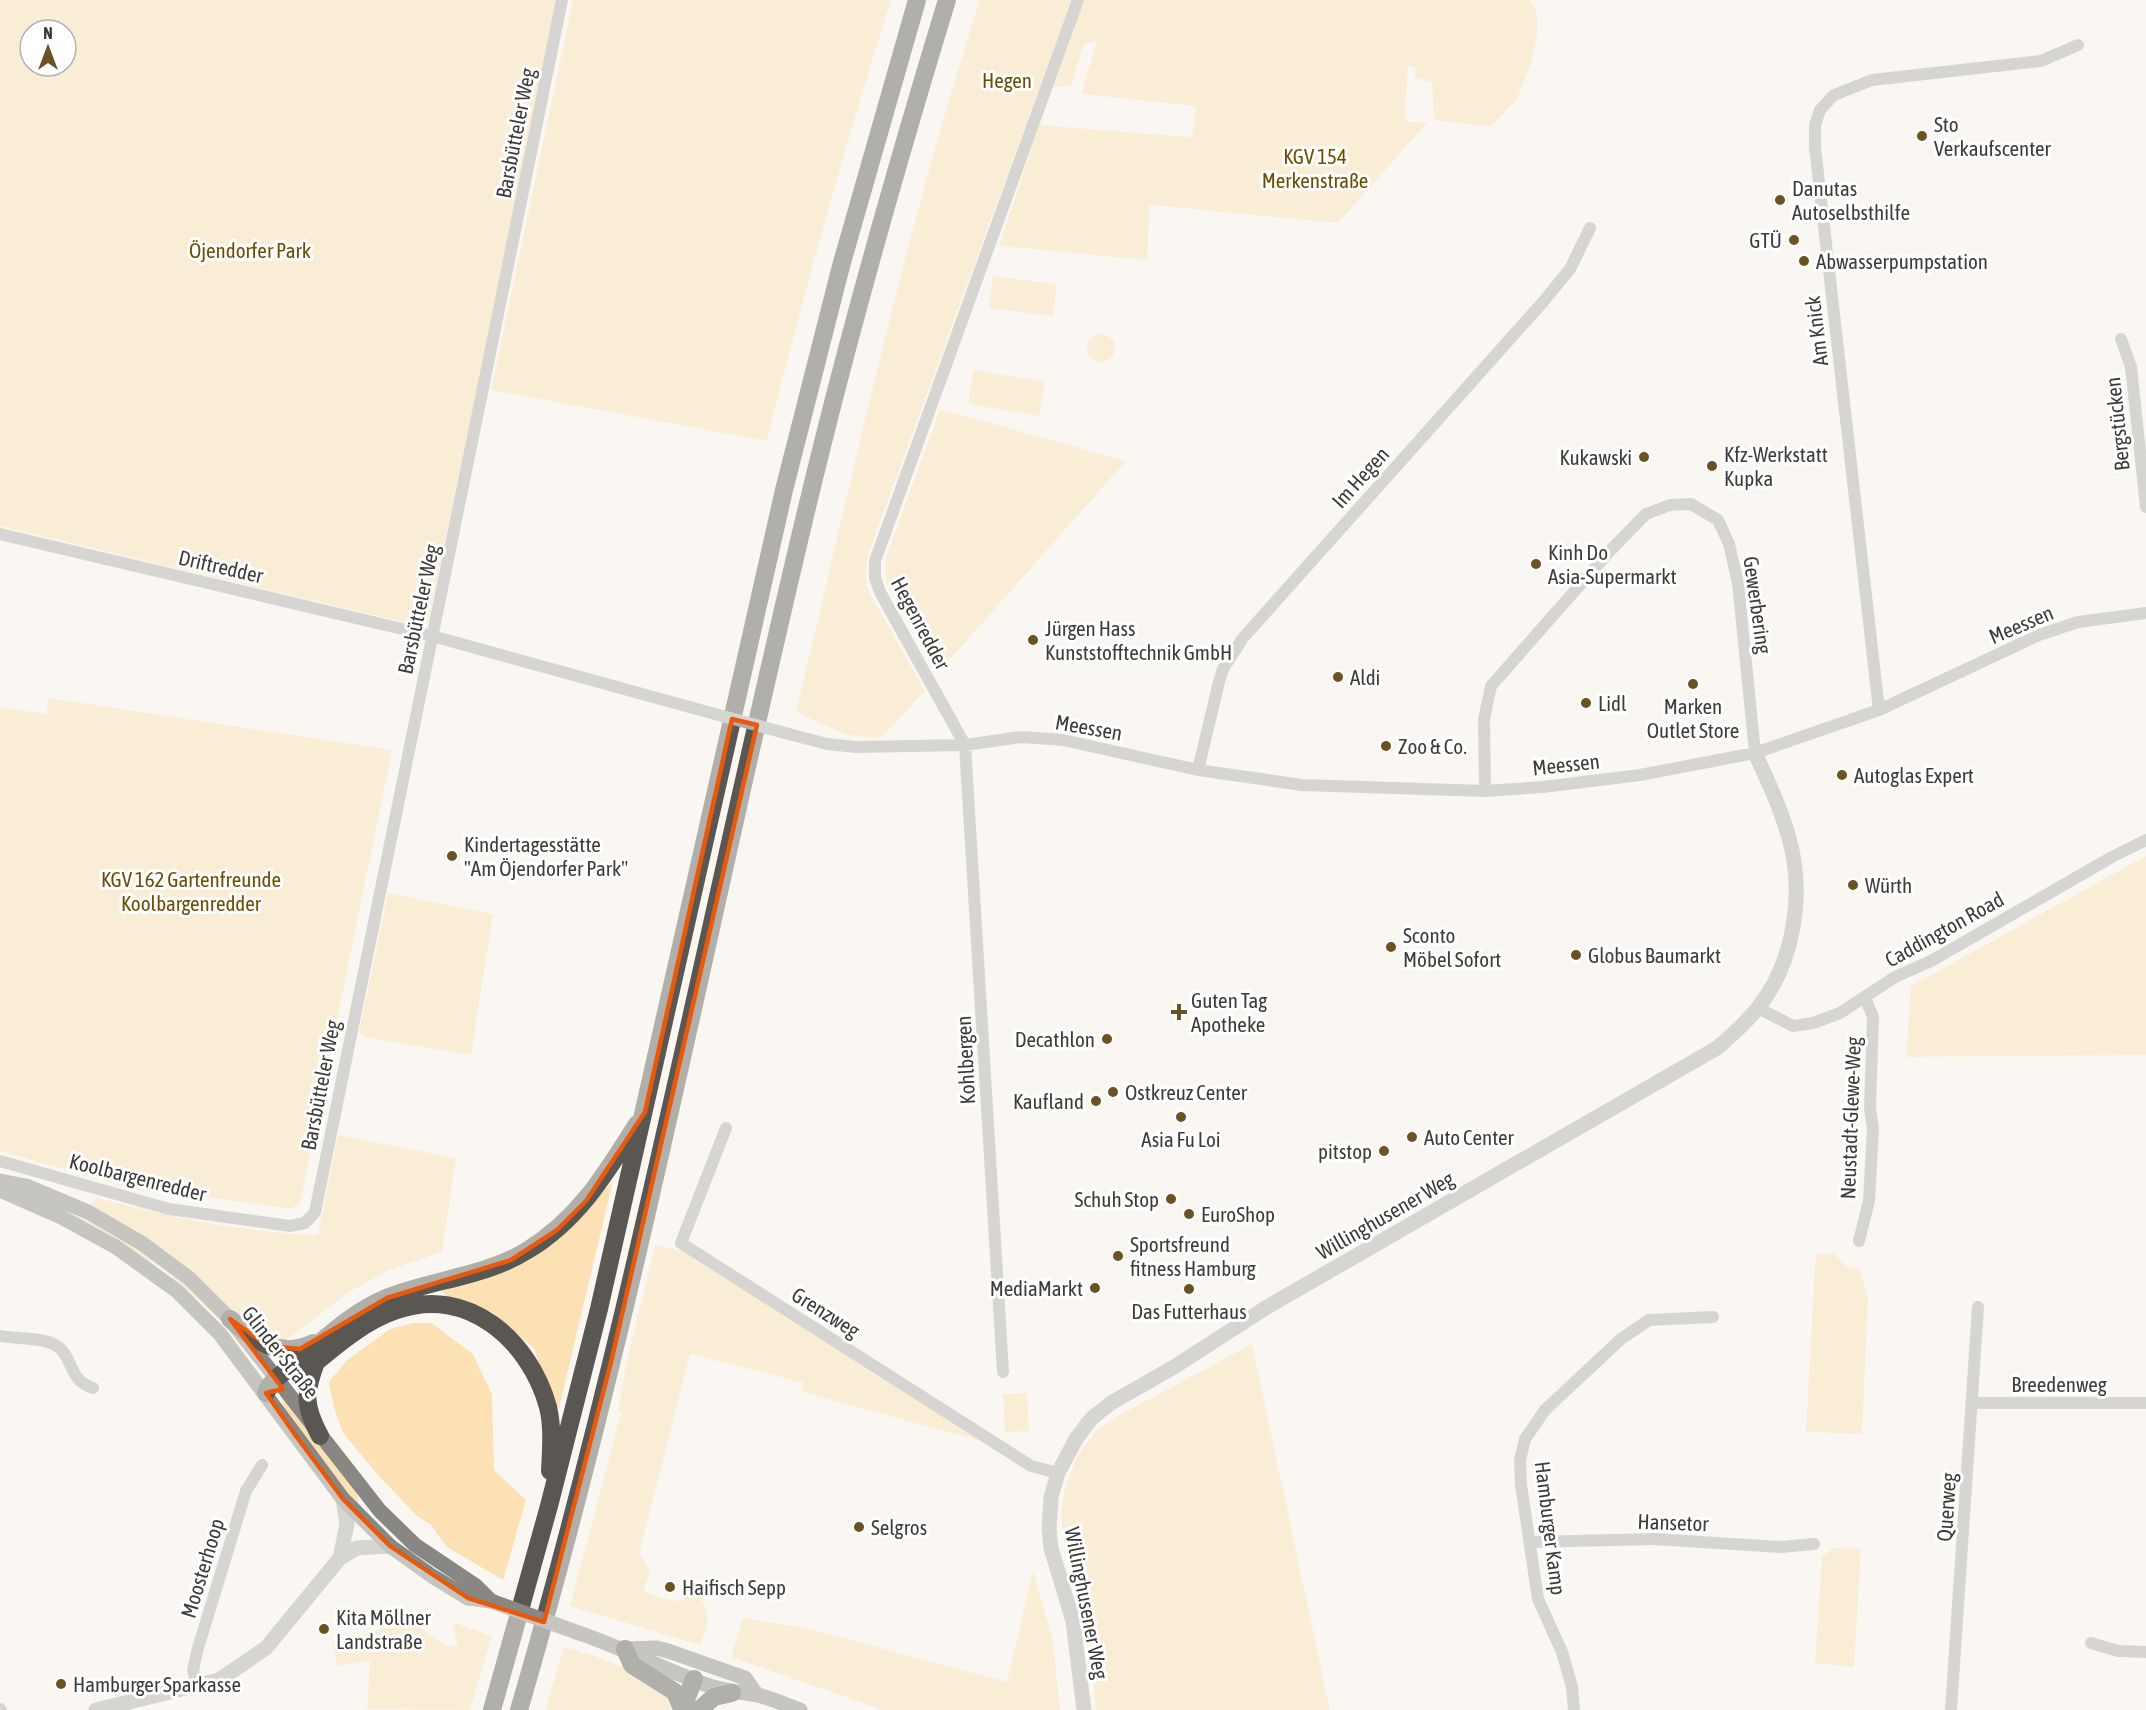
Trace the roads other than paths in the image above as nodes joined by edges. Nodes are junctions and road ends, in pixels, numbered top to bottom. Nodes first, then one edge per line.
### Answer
1 (562, 0) edge
2 (917, 0) edge
3 (947, 0) edge
4 (1078, 0) edge
5 (2078, 45) dead end
6 (1590, 228) dead end
7 (2121, 339) dead end
8 (2146, 507) edge
9 (0, 534) edge
10 (2146, 613) edge
11 (432, 636) junction
12 (1879, 710) junction
13 (965, 745) junction
14 (1755, 753) junction
15 (1198, 770) junction
16 (1485, 791) junction
17 (2146, 840) edge
18 (1865, 997) junction
19 (1758, 1008) junction
20 (645, 1112) junction
21 (726, 1128) dead end
22 (0, 1161) edge
23 (0, 1181) edge
24 (0, 1190) edge
25 (305, 1223) joint
26 (1859, 1241) dead end
27 (1978, 1307) dead end
28 (1713, 1317) dead end
29 (230, 1319) junction
30 (0, 1336) edge
31 (326, 1336) junction
32 (316, 1362) junction
33 (1003, 1372) dead end
34 (274, 1387) junction
35 (93, 1388) dead end
36 (1973, 1403) junction
37 (2146, 1403) edge
38 (320, 1436) junction
39 (262, 1466) dead end
40 (1058, 1473) junction
41 (343, 1499) junction
42 (549, 1506) junction
43 (380, 1511) junction
44 (368, 1523) junction
45 (345, 1537) junction
46 (1530, 1542) junction
47 (1815, 1544) dead end
48 (390, 1546) junction
49 (357, 1548) junction
50 (340, 1558) junction
51 (491, 1601) junction
52 (2091, 1643) dead end
53 (626, 1649) junction
54 (2146, 1652) edge
55 (533, 1660) junction
56 (707, 1664) junction
57 (699, 1682) junction
58 (196, 1687) junction
59 (732, 1693) junction
60 (757, 1695) junction
61 (96, 1710) edge
62 (492, 1710) edge
63 (519, 1710) edge
64 (527, 1710) edge
65 (689, 1710) edge
66 (800, 1710) edge
67 (1084, 1710) edge
68 (1574, 1710) edge
69 (1951, 1710) edge

1 - 11 street, Barsbütteler Weg
2 - 20 highway
3 - 55 highway
4 - 13 street, Hegenredder
5 - 12 street, Am Knick
6 - 15 street, Im Hegen
7 - 8 street, Bergstücken
9 - 11 street, Driftredder
10 - 12 street, Meessen
11 - 13 street, bridge
11 - 25 street, Barsbütteler Weg
12 - 14 street, Meessen
13 - 15 street, Meessen
13 - 33 street, Kohlbergen
14 - 16 street, Meessen
14 - 16 street, Gewerbering
14 - 19 street, Willinghusener Weg
15 - 16 street, Meessen
17 - 18 street, Caddington Road
18 - 19 street, Caddington Road
18 - 26 street, Neustadt-Glewe-Weg
19 - 40 street, Willinghusener Weg
20 - 31 highway
20 - 42 highway
21 - 40 street, Grenzweg
22 - 25 street, Koolbargenredder
23 - 29 main road, Glinder Straße
24 - 34 main road, Glinder Straße
27 - 36 street, Querweg
28 - 46 street, Hamburger Kamp
29 - 31 highway
29 - 34 main road, Glinder Straße
30 - 35 street
31 - 34 highway
32 - 34 highway
32 - 38 highway
32 - 42 highway
34 - 38 main road, Glinder Straße
34 - 41 main road, Glinder Straße
36 - 37 street, Breedenweg
36 - 69 street, Querweg
38 - 43 main road, Glinder Straße
39 - 58 street, Moosterhoop
40 - 67 street, Willinghusener Weg
41 - 44 main road, Glinder Straße
41 - 45 street
42 - 62 highway
43 - 44 street
43 - 51 main road, Glinder Straße
44 - 45 street
44 - 48 main road, Glinder Straße
44 - 49 street
45 - 50 street
46 - 47 street, Hansetor
46 - 68 street, Hamburger Kamp
48 - 49 street
48 - 51 main road, Glinder Straße
49 - 50 street
50 - 58 street
51 - 53 main road, Glinder Straße, bridge
52 - 54 street
53 - 56 main road, Glinder Straße
53 - 57 main road, Glinder Straße
53 - 65 highway
55 - 63 highway
55 - 64 highway
56 - 57 main road
56 - 60 main road, Glinder Straße
57 - 59 main road, Glinder Straße
57 - 65 highway
58 - 61 street
59 - 60 main road, Glinder Straße
59 - 65 highway
60 - 66 main road, Glinder Straße

